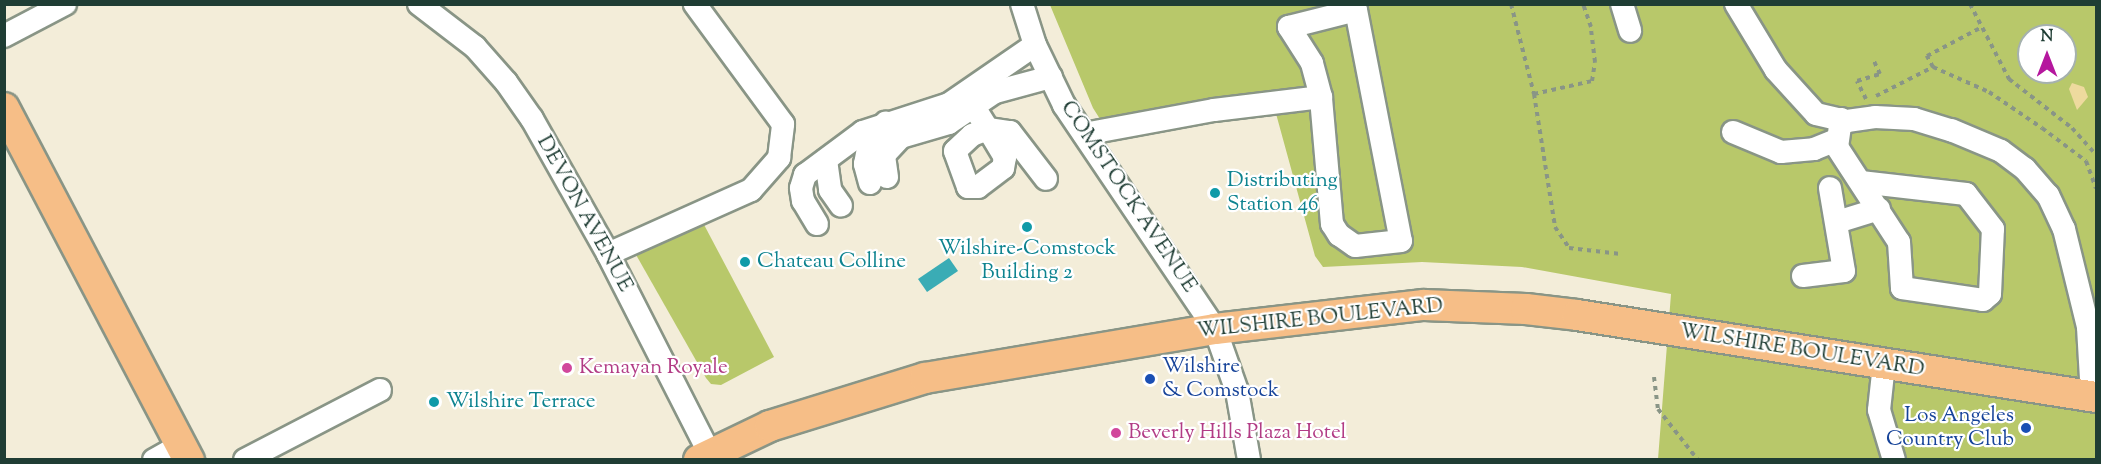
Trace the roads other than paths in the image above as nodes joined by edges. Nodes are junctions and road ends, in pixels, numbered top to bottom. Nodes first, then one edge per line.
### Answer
1 (65, 4) edge
2 (419, 4) edge
3 (695, 4) edge
4 (1022, 4) edge
5 (1622, 4) edge
6 (1736, 4) edge
7 (1630, 31) dead end
8 (4, 36) edge
9 (1035, 45) junction
10 (1051, 77) junction
11 (1321, 97) junction
12 (974, 107) junction
13 (4, 108) edge
14 (949, 113) junction
15 (894, 129) junction
16 (988, 129) junction
17 (1838, 129) junction
18 (1733, 132) dead end
19 (1084, 134) junction
20 (826, 160) junction
21 (951, 160) junction
22 (1046, 179) dead end
23 (1861, 182) junction
24 (1830, 188) dead end
25 (1879, 209) junction
26 (1837, 222) junction
27 (817, 224) dead end
28 (608, 254) junction
29 (1803, 276) dead end
30 (1215, 329) junction
31 (1884, 364) junction
32 (380, 390) dead end
33 (2094, 397) edge
34 (185, 452) edge
35 (705, 457) edge
36 (154, 459) edge
37 (245, 459) edge
38 (1249, 459) edge
39 (1894, 459) edge

1 - 8 street
2 - 28 street, DEVON AVENUE
3 - 28 street
4 - 9 street, COMSTOCK AVENUE
5 - 7 street
6 - 17 street
9 - 10 street, COMSTOCK AVENUE
9 - 14 street
10 - 12 street
10 - 19 street, COMSTOCK AVENUE
11 - 11 street
11 - 19 street
12 - 14 street
12 - 16 street
13 - 34 main road
14 - 15 street
14 - 21 street
15 - 20 street
15 - 20 street
16 - 21 street
16 - 21 street
16 - 22 street
17 - 18 street
17 - 23 street
17 - 33 street
19 - 30 street, COMSTOCK AVENUE
20 - 27 street
23 - 25 street
23 - 25 street
24 - 26 street
25 - 26 street
26 - 29 street
28 - 35 street, DEVON AVENUE
30 - 31 main road, WILSHIRE BOULEVARD
30 - 35 main road, WILSHIRE BOULEVARD
30 - 38 street, COMSTOCK AVENUE
31 - 33 main road, WILSHIRE BOULEVARD
31 - 39 street
32 - 37 street
34 - 36 street

